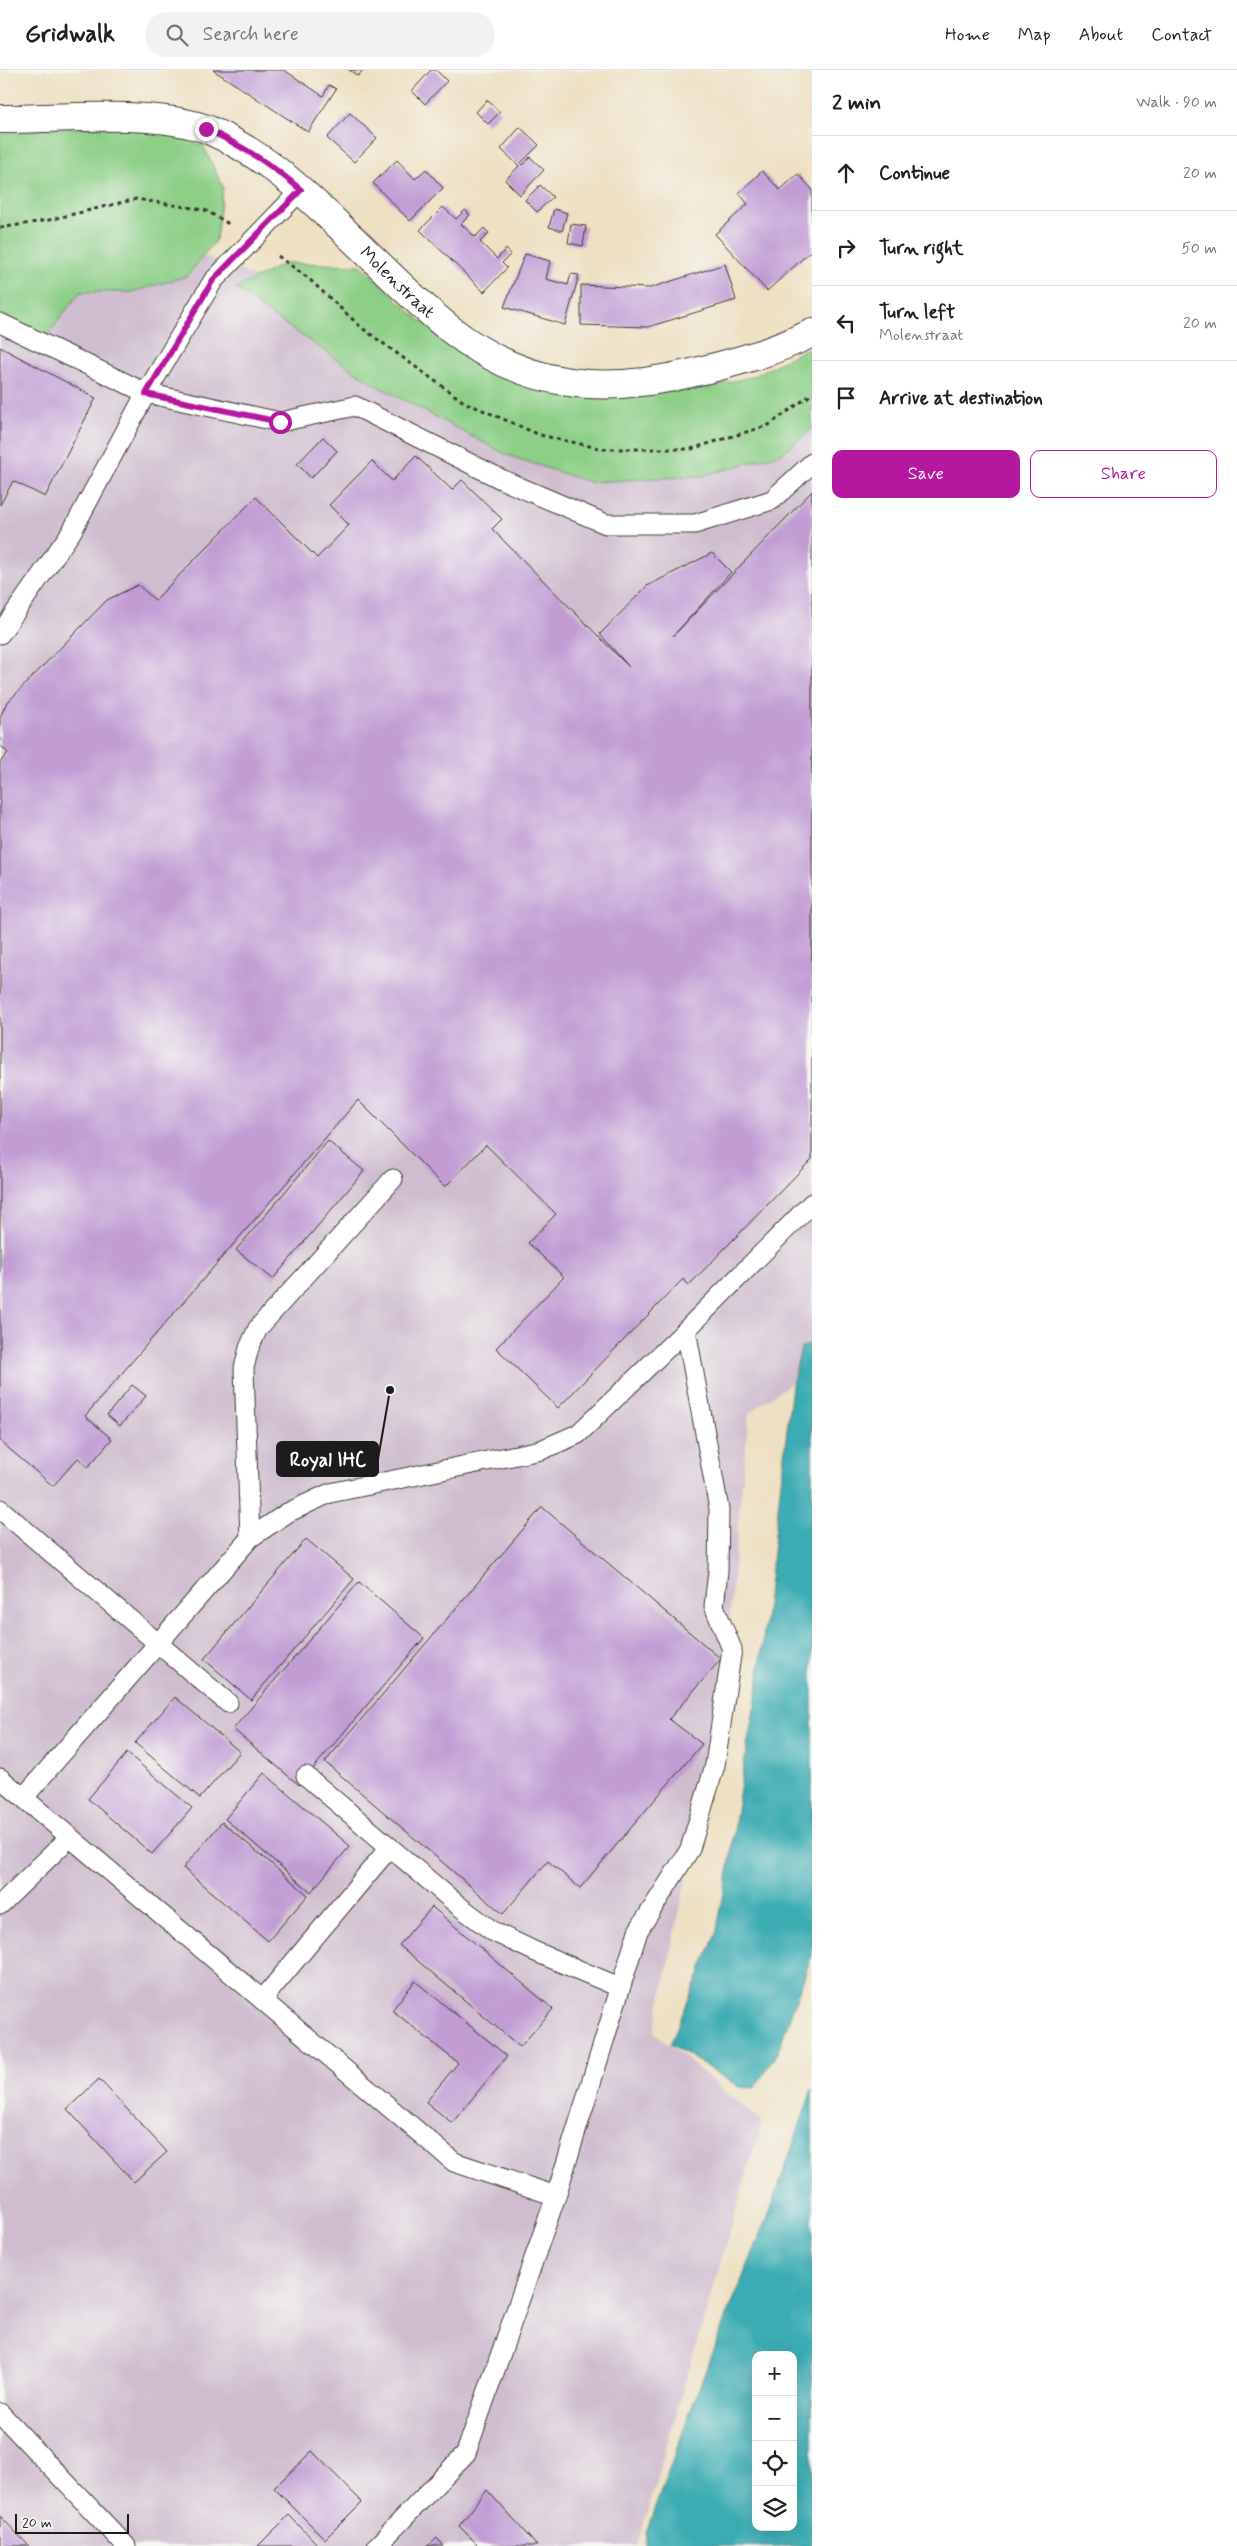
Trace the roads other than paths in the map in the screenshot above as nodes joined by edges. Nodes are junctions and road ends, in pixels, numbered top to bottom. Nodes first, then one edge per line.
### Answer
1 (0, 119) edge
2 (301, 190) junction
3 (0, 323) edge
4 (812, 333) edge
5 (146, 394) junction
6 (812, 463) edge
7 (0, 634) edge
8 (393, 1179) dead end
9 (812, 1203) edge
10 (686, 1330) junction
11 (0, 1509) edge
12 (250, 1538) junction
13 (158, 1644) junction
14 (228, 1703) dead end
15 (306, 1776) dead end
16 (0, 1778) edge
17 (24, 1797) junction
18 (70, 1837) junction
19 (390, 1847) junction
20 (0, 1904) edge
21 (619, 1987) junction
22 (262, 2000) junction
23 (556, 2196) junction
24 (0, 2413) edge
25 (126, 2546) edge
26 (377, 2546) edge

1 - 2 street, Molenstraat
2 - 4 street, Molenstraat
2 - 5 lane
3 - 5 lane
5 - 6 lane
5 - 7 lane
8 - 12 lane
9 - 10 lane
10 - 12 lane
10 - 21 lane
11 - 13 lane
12 - 13 lane
13 - 14 lane
13 - 17 lane
15 - 19 lane
16 - 17 lane
17 - 18 lane
18 - 20 lane
18 - 22 lane
19 - 21 lane
19 - 22 lane
21 - 23 lane
22 - 23 lane
23 - 26 lane
24 - 25 lane

